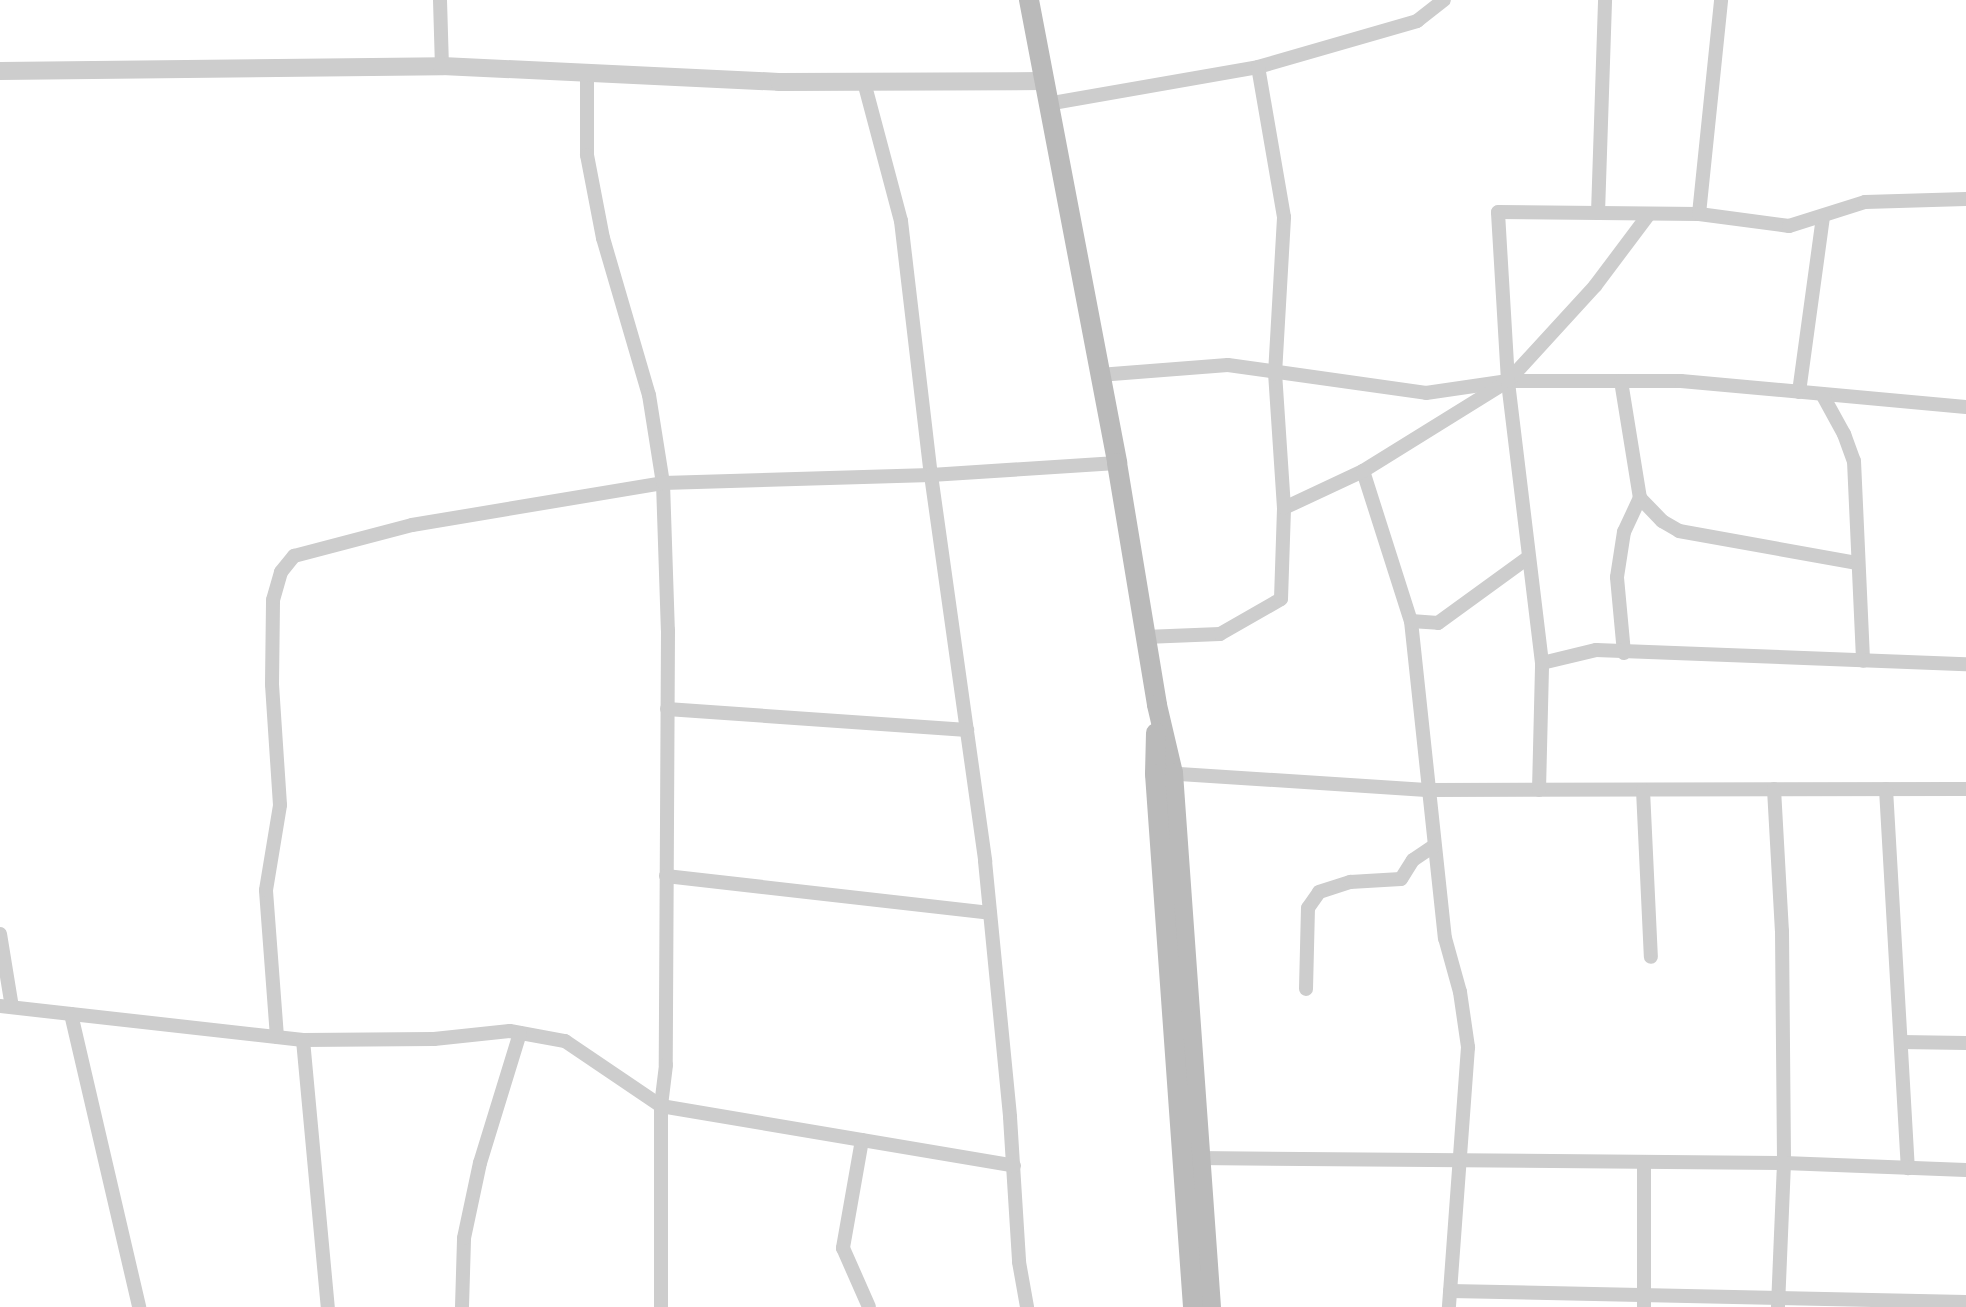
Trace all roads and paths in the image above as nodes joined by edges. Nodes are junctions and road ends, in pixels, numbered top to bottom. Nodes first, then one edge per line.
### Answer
1 (440, 0) edge
2 (1029, 0) edge
3 (1444, 0) edge
4 (1605, 0) edge
5 (1721, 0) edge
6 (442, 66) junction
7 (1258, 67) junction
8 (0, 71) edge
9 (587, 73) junction
10 (1043, 81) junction
11 (864, 82) junction
12 (1047, 104) junction
13 (1966, 199) edge
14 (1598, 213) junction
15 (1649, 214) junction
16 (1699, 214) junction
17 (1823, 216) junction
18 (1275, 374) junction
19 (1099, 375) junction
20 (1508, 381) junction
21 (1621, 381) junction
22 (1799, 392) junction
23 (1822, 394) junction
24 (1966, 407) edge
25 (1117, 463) junction
26 (1363, 471) junction
27 (931, 475) junction
28 (663, 483) junction
29 (1640, 498) junction
30 (1284, 508) junction
31 (1529, 557) junction
32 (1856, 563) junction
33 (1411, 621) junction
34 (1145, 637) junction
35 (1624, 653) junction
36 (1863, 661) junction
37 (1542, 663) junction
38 (1966, 664) edge
39 (667, 709) junction
40 (967, 730) junction
41 (1164, 773) junction
42 (1774, 789) junction
43 (1886, 789) junction
44 (1966, 789) edge
45 (1426, 790) junction
46 (1539, 790) junction
47 (1643, 790) junction
48 (1434, 846) junction
49 (666, 876) junction
50 (990, 913) junction
51 (0, 934) edge
52 (1651, 957) dead end
53 (1306, 989) dead end
54 (6, 1006) edge
55 (71, 1014) junction
56 (520, 1033) junction
57 (277, 1037) junction
58 (303, 1040) junction
59 (1901, 1042) junction
60 (1966, 1043) edge
61 (661, 1106) junction
62 (862, 1140) junction
63 (1192, 1158) junction
64 (1462, 1160) junction
65 (1644, 1162) junction
66 (1784, 1163) junction
67 (1014, 1166) junction
68 (1908, 1168) junction
69 (1966, 1170) edge
70 (1450, 1291) junction
71 (1644, 1301) edge
72 (1778, 1302) edge
73 (1966, 1302) edge
74 (139, 1307) edge
75 (328, 1307) edge
76 (462, 1307) edge
77 (661, 1307) edge
78 (869, 1307) edge
79 (1027, 1307) edge
80 (1193, 1307) edge
81 (1211, 1307) edge
82 (1449, 1307) edge

1 - 6 street
2 - 10 main road
3 - 7 street
4 - 14 street
5 - 16 street
6 - 8 street
6 - 9 street
7 - 12 street
7 - 18 street
9 - 11 street
9 - 28 street
10 - 11 street
10 - 12 main road
11 - 27 street
12 - 19 main road
13 - 17 street
14 - 15 street
14 - 20 street
15 - 16 street
15 - 20 street
16 - 17 street
17 - 22 street
18 - 19 street
18 - 20 street
18 - 30 street
19 - 25 main road
20 - 21 street
20 - 26 street
20 - 31 street
21 - 22 street
21 - 29 street
22 - 23 street
23 - 24 street
23 - 32 street
25 - 27 street
25 - 34 main road
26 - 30 street
26 - 33 street
27 - 28 street
27 - 40 street
28 - 39 street
28 - 57 street
29 - 32 street
29 - 35 street
30 - 34 street
31 - 33 street
31 - 37 street
32 - 36 street
33 - 45 street
34 - 41 main road
35 - 36 street
35 - 37 street
36 - 38 street
37 - 46 street
39 - 40 street
39 - 49 street
40 - 50 street
41 - 45 street
41 - 63 main road
42 - 43 street
42 - 47 street
42 - 66 street
43 - 44 street
43 - 59 street
45 - 46 street
45 - 48 street
46 - 47 street
47 - 52 street
48 - 53 street
48 - 64 street
49 - 50 street
49 - 61 street
50 - 67 street
51 - 54 street
54 - 55 street
55 - 57 street
55 - 74 street
56 - 58 street
56 - 61 street
56 - 76 street
57 - 58 street
58 - 75 street
59 - 60 street
59 - 68 street
61 - 62 street
61 - 77 street
62 - 67 street
62 - 78 street
63 - 64 street
63 - 80 main road
63 - 81 main road
64 - 65 street
64 - 70 street
65 - 66 street
65 - 71 street
66 - 68 street
66 - 72 street
67 - 79 street
68 - 69 street
70 - 71 street
70 - 82 street
71 - 72 street
72 - 73 street

